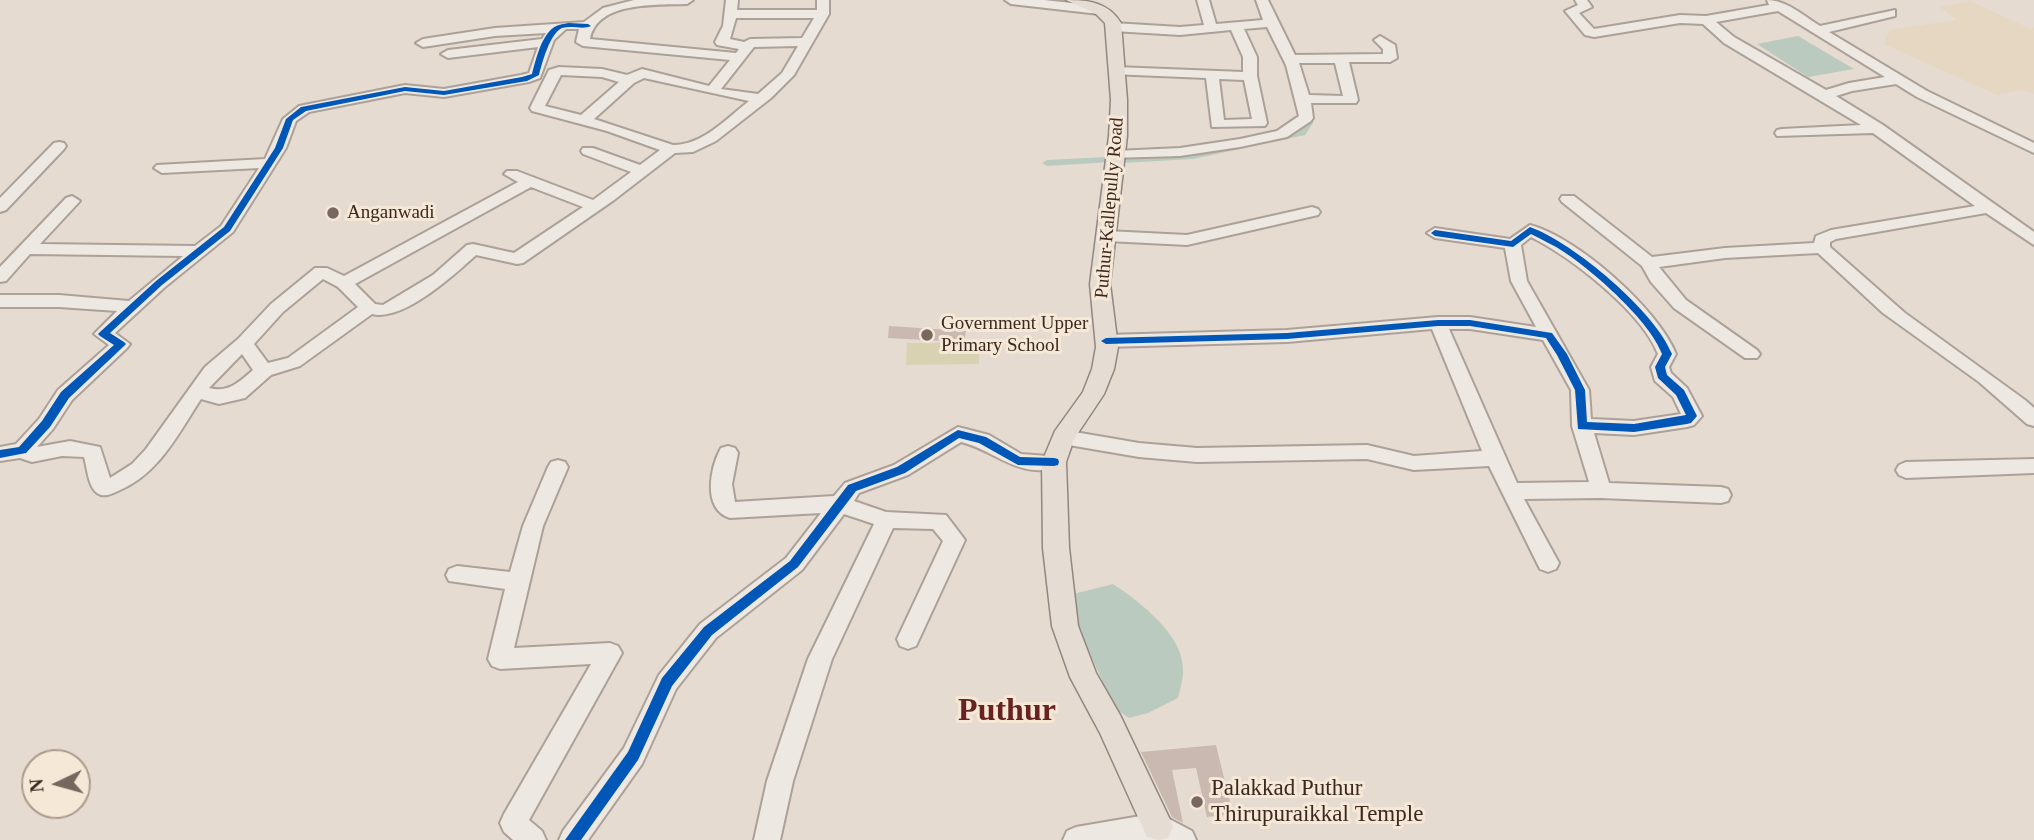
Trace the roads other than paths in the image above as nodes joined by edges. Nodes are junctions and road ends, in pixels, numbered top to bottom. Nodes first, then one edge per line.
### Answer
1 (687, 0) edge
2 (732, 0) edge
3 (1011, 0) edge
4 (1073, 0) edge
5 (1203, 0) edge
6 (1262, 0) edge
7 (1581, 0) edge
8 (1768, 0) edge
9 (606, 4) edge
10 (1721, 4) dead end
11 (823, 7) edge
12 (1783, 7) junction
13 (1891, 13) dead end
14 (731, 14) junction
15 (1738, 14) junction
16 (1106, 19) junction
17 (1706, 20) junction
18 (1269, 23) junction
19 (588, 26) junction
20 (1236, 26) junction
21 (1211, 29) junction
22 (1820, 30) junction
23 (553, 35) junction
24 (1380, 40) dead end
25 (806, 42) junction
26 (423, 43) dead end
27 (745, 50) junction
28 (448, 54) dead end
29 (1290, 59) junction
30 (1341, 59) junction
31 (1116, 71) junction
32 (1212, 74) junction
33 (1250, 76) junction
34 (1899, 79) junction
35 (629, 80) junction
36 (712, 90) junction
37 (1826, 95) junction
38 (761, 99) junction
39 (1303, 99) junction
40 (584, 120) junction
41 (1878, 128) junction
42 (1782, 133) dead end
43 (59, 146) dead end
44 (671, 149) junction
45 (2034, 149) edge
46 (588, 151) dead end
47 (1115, 155) junction
48 (270, 163) junction
49 (162, 168) dead end
50 (642, 171) junction
51 (512, 174) dead end
52 (529, 182) junction
53 (1568, 199) dead end
54 (72, 201) dead end
55 (595, 206) junction
56 (0, 207) edge
57 (1990, 208) junction
58 (1312, 212) dead end
59 (1435, 233) dead end
60 (1107, 236) junction
61 (2034, 240) edge
62 (1513, 244) junction
63 (1822, 248) junction
64 (26, 249) junction
65 (200, 251) junction
66 (1649, 263) junction
67 (0, 277) edge
68 (344, 283) junction
69 (0, 301) edge
70 (131, 307) junction
71 (369, 308) junction
72 (1438, 323) junction
73 (1549, 335) junction
74 (1106, 341) junction
75 (244, 342) junction
76 (1751, 354) dead end
77 (264, 371) junction
78 (198, 391) junction
79 (2034, 419) edge
80 (1582, 426) junction
81 (1062, 437) junction
82 (22, 450) junction
83 (728, 453) dead end
84 (0, 454) edge
85 (1495, 458) junction
86 (1054, 462) junction
87 (2034, 466) edge
88 (558, 467) dead end
89 (1906, 470) dead end
90 (1601, 490) junction
91 (1510, 491) junction
92 (1721, 495) dead end
93 (839, 504) junction
94 (886, 520) junction
95 (1548, 563) dead end
96 (457, 575) dead end
97 (518, 582) junction
98 (908, 639) dead end
99 (1162, 833) edge
100 (527, 837) edge
101 (572, 840) edge
102 (767, 840) edge
103 (1076, 840) edge
104 (1183, 840) edge

1 - 9 street
2 - 14 street
3 - 16 street
4 - 16 main road
5 - 21 street
6 - 18 street
7 - 17 street
8 - 12 street
9 - 19 street
10 - 15 street
11 - 14 street
11 - 25 street
12 - 15 street
12 - 22 street
13 - 22 street
14 - 27 street
15 - 17 street
16 - 21 street
16 - 31 main road, Puthur-Kallepully Road
17 - 37 street
18 - 20 street
18 - 29 street
19 - 23 street
19 - 27 street
20 - 21 street
20 - 33 street
22 - 34 street
23 - 26 street
23 - 28 street
23 - 48 street
24 - 30 street
25 - 27 street
25 - 38 street
27 - 36 street
29 - 30 street
29 - 39 street
30 - 39 street
31 - 32 street
31 - 47 main road, Puthur-Kallepully Road
32 - 33 street
32 - 33 street
34 - 37 street
34 - 45 street
35 - 36 street
35 - 40 street
35 - 40 street
36 - 38 street
37 - 41 street
38 - 44 street
39 - 47 street
40 - 44 street
41 - 42 street
41 - 57 street
43 - 56 street
44 - 50 street
46 - 50 street
47 - 60 main road, Puthur-Kallepully Road
48 - 49 street
48 - 65 street
50 - 55 street
51 - 52 street
52 - 55 street
52 - 68 street
53 - 66 street
54 - 64 street
55 - 71 street
57 - 61 street
57 - 63 street
58 - 60 street
59 - 62 street
60 - 74 main road, Puthur-Kallepully Road
62 - 73 street
62 - 80 street
63 - 66 street
63 - 79 street
64 - 65 street
64 - 67 street
65 - 70 street
66 - 76 street
68 - 71 street
68 - 75 street
69 - 70 street
70 - 82 street
71 - 77 street
72 - 73 street
72 - 74 street
72 - 85 street
73 - 80 street
74 - 81 main road, Puthur-Kallepully Road
75 - 77 street
75 - 78 street
77 - 78 street
78 - 82 street
80 - 90 street
81 - 85 street
81 - 86 main road, Puthur-Kallepully Road
82 - 84 street
83 - 93 street
85 - 91 street
86 - 93 street
86 - 99 main road, Puthur-Kallepully Road
87 - 89 street
88 - 97 street
90 - 91 street
90 - 92 street
91 - 95 street
93 - 94 street
93 - 101 street
94 - 98 street
94 - 102 street
96 - 97 street
97 - 100 street
99 - 103 street
99 - 104 street

